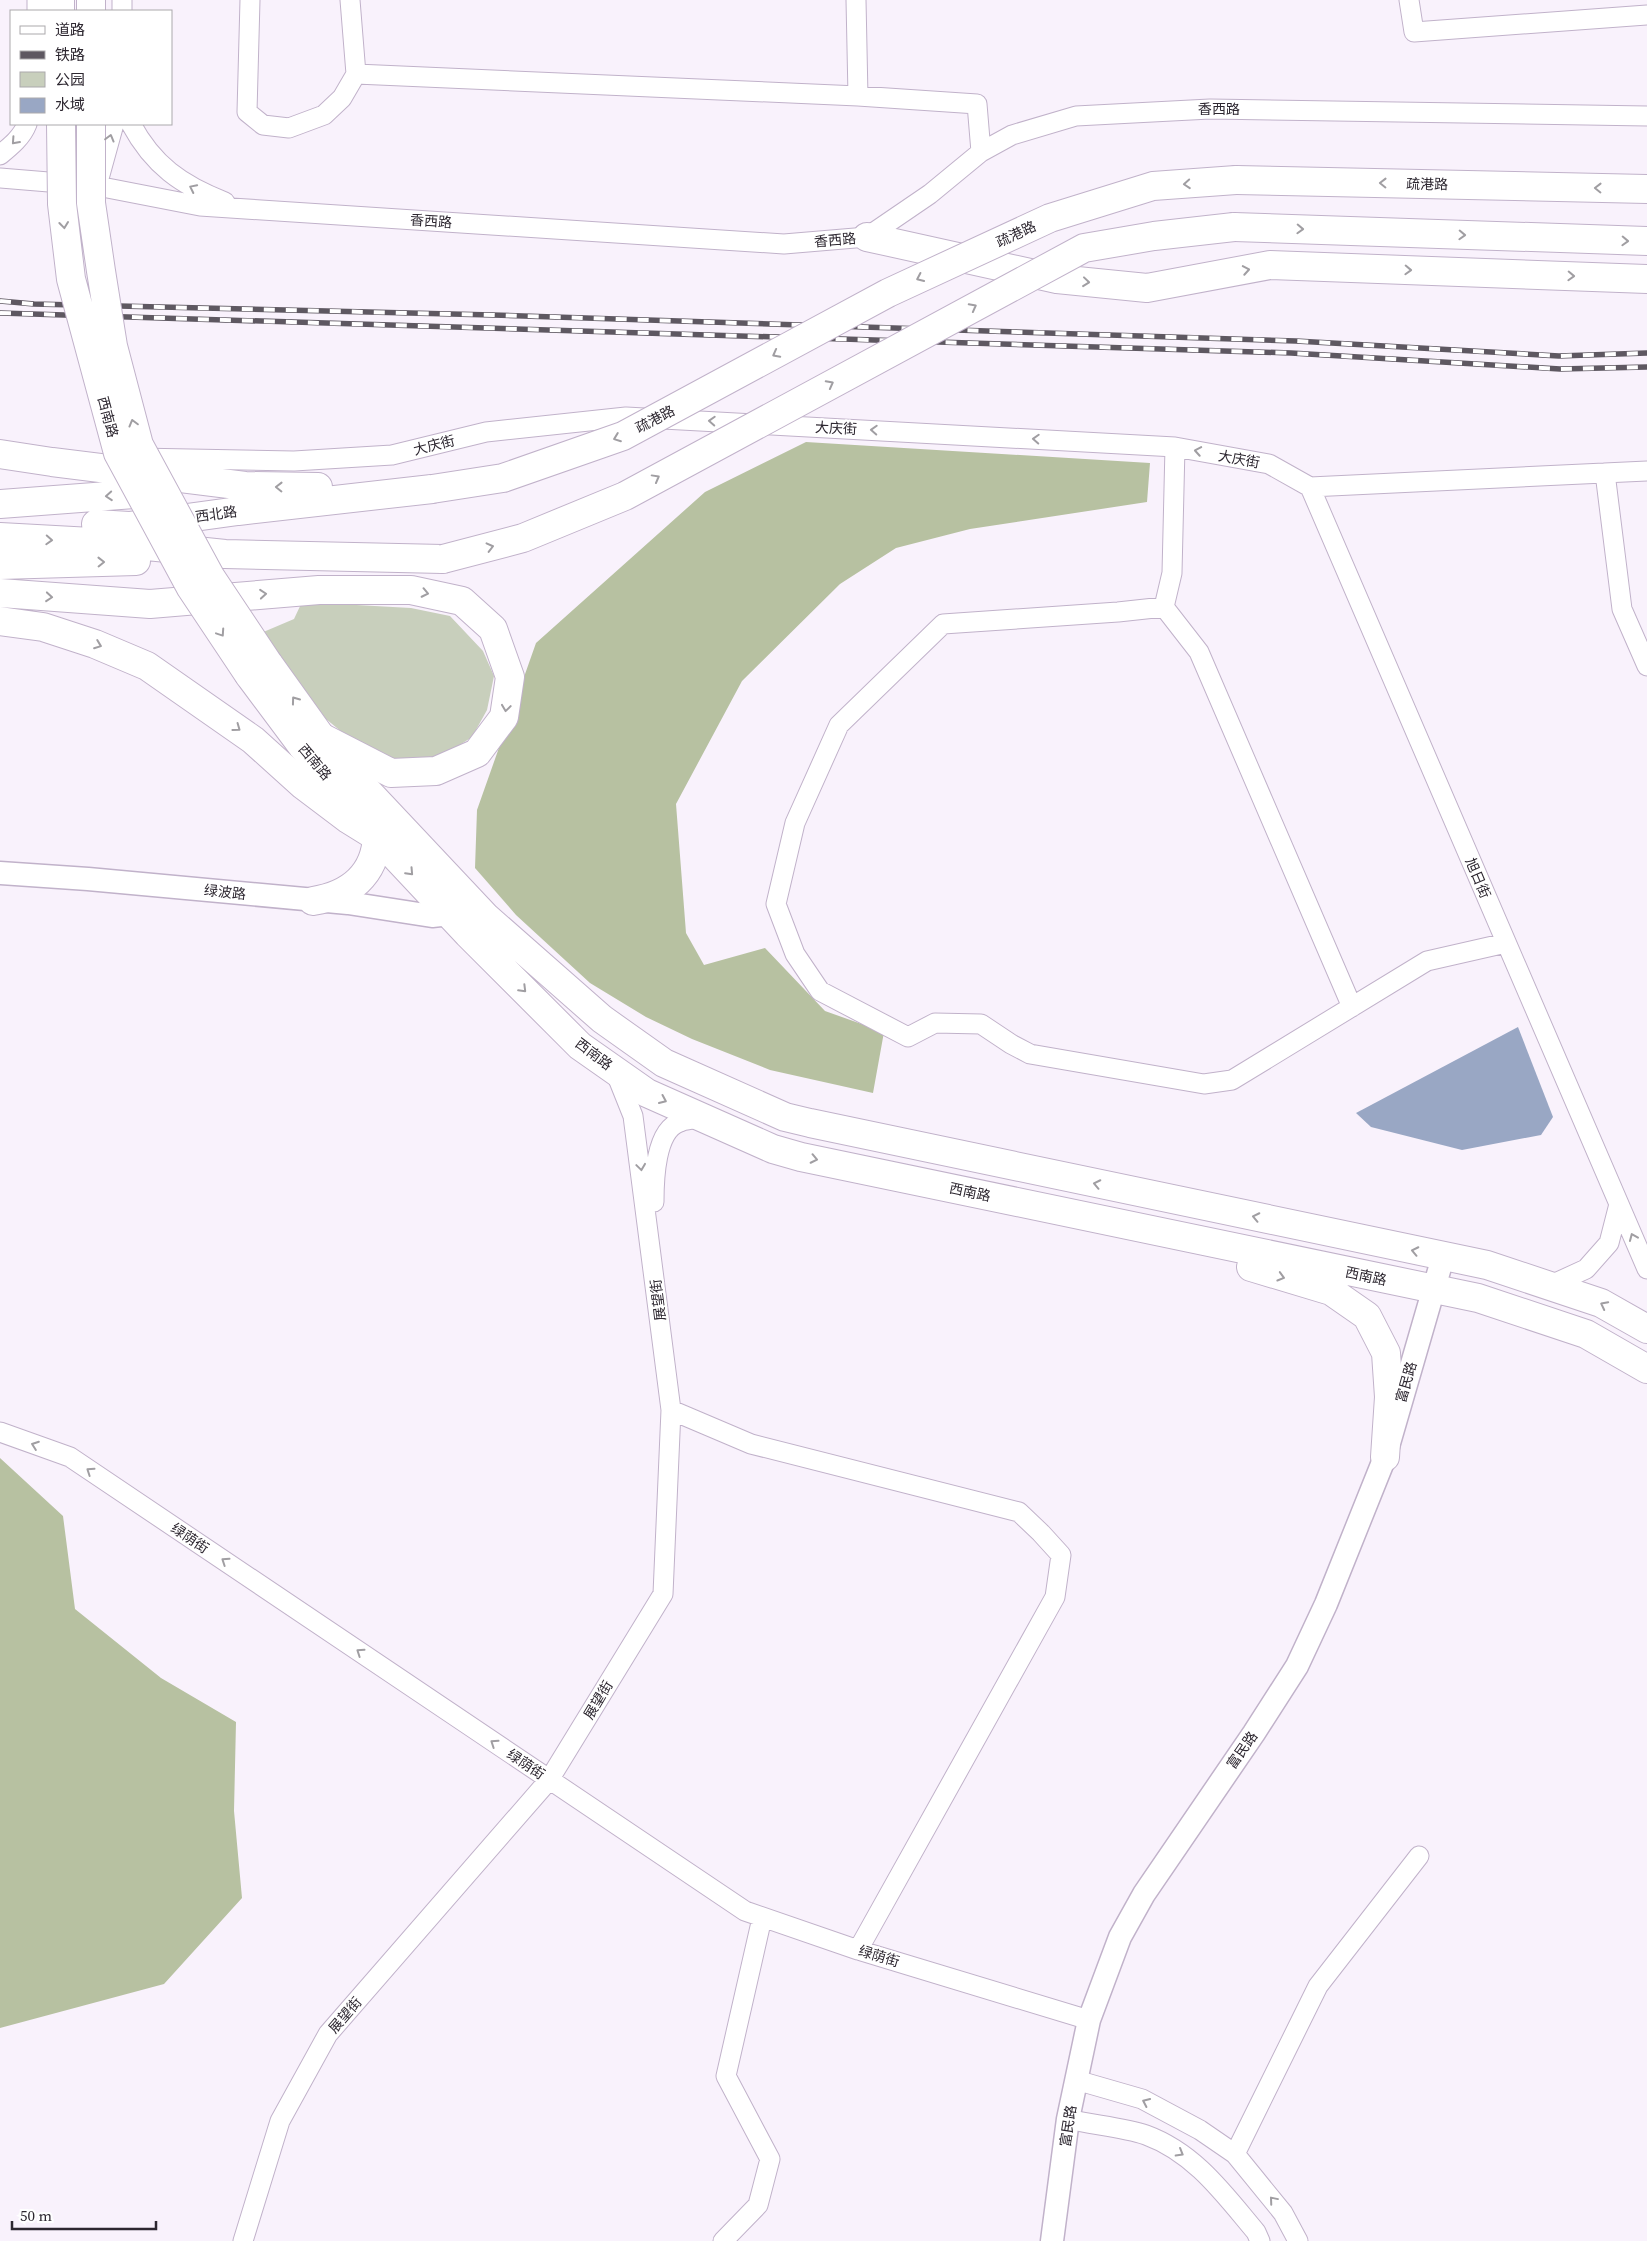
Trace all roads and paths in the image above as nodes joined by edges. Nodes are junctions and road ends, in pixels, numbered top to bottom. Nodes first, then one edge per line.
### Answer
1 (250, 0) edge
2 (350, 0) edge
3 (856, 0) edge
4 (1409, 0) edge
5 (1647, 15) edge
6 (356, 74) junction
7 (858, 96) junction
8 (1647, 116) edge
9 (27, 125) edge
10 (58, 125) edge
11 (61, 125) edge
12 (91, 125) edge
13 (114, 125) edge
14 (132, 125) edge
15 (981, 152) junction
16 (0, 155) edge
17 (0, 178) edge
18 (97, 186) junction
19 (1647, 189) edge
20 (237, 208) junction
21 (867, 237) junction
22 (1647, 241) edge
23 (1647, 279) edge
24 (1175, 447) junction
25 (10, 455) edge
26 (1647, 471) edge
27 (1605, 473) junction
28 (245, 486) junction
29 (1310, 488) junction
30 (432, 489) junction
31 (0, 504) edge
32 (0, 519) edge
33 (0, 537) edge
34 (443, 559) junction
35 (0, 565) edge
36 (0, 593) edge
37 (1164, 607) junction
38 (0, 621) edge
39 (1647, 666) edge
40 (259, 669) junction
41 (321, 737) junction
42 (377, 836) junction
43 (0, 873) edge
44 (314, 901) junction
45 (450, 914) junction
46 (1506, 943) junction
47 (1352, 1007) junction
48 (614, 1070) junction
49 (703, 1118) junction
50 (1619, 1204) junction
51 (1188, 1238) junction
52 (652, 1254) junction
53 (1443, 1256) junction
54 (1647, 1269) edge
55 (1552, 1285) junction
56 (1434, 1290) junction
57 (1647, 1329) edge
58 (1647, 1369) edge
59 (671, 1410) junction
60 (0, 1432) edge
61 (1385, 1457) junction
62 (549, 1780) junction
63 (1419, 1856) dead end
64 (762, 1918) junction
65 (858, 1950) junction
66 (1089, 2020) junction
67 (1076, 2080) junction
68 (1068, 2120) junction
69 (1235, 2154) junction
70 (243, 2241) edge
71 (724, 2241) edge
72 (1052, 2241) edge
73 (1260, 2241) edge
74 (1298, 2241) edge

1 - 6 street
2 - 6 street
3 - 7 street
4 - 5 street
6 - 7 street
7 - 15 street
8 - 15 street, 香西路
9 -> 16 street
10 - 18 street
11 -> 40 main road, 西南路, bridge
40 -> 12 main road, 西南路, bridge
18 -> 13 street
20 -> 14 street
15 - 21 street, 香西路
17 - 18 street, 香西路
18 - 20 street, 香西路
19 -> 30 main road, 疏港路, bridge
20 - 21 street, 香西路
21 -> 23 main road
34 -> 22 main road, bridge
24 -> 25 street, 大庆街
29 -> 24 street, 大庆街
24 - 37 street
25 - 28 main road
26 - 27 street
27 - 29 street
27 - 39 street
30 -> 28 main road
28 -> 31 main road
29 - 46 street, 旭日街
30 - 32 main road, 西北路
33 -> 34 main road
35 -> 34 main road
36 -> 41 main road
37 - 47 street
37 - 47 street
38 -> 42 main road
41 -> 40 main road, 西南路
40 - 42 main road, 西南路
53 -> 41 main road, 西南路
42 - 44 main road
42 -> 45 main road, 西南路
43 - 44 street, 绿波路
44 - 45 street, 绿波路
45 -> 48 main road, 西南路
46 - 47 street
46 - 50 street, 旭日街
48 -> 49 main road, 西南路
48 -> 52 street, 展望街
49 -> 51 main road, 西南路
49 - 52 street
54 -> 50 street, 旭日街
50 - 55 street
51 - 56 main road, 西南路
51 -> 61 main road
52 - 59 street, 展望街
53 - 55 main road, 西南路
53 - 56 street, 富民路
57 -> 55 main road, 西南路
56 - 58 main road, 西南路
56 - 61 street, 富民路
59 - 62 street, 展望街
59 - 65 street
62 -> 60 street, 绿荫街
61 - 66 street, 富民路
62 - 64 street, 绿荫街
62 - 70 street, 展望街
63 - 69 street
64 - 65 street, 绿荫街
64 - 71 street
65 - 66 street, 绿荫街
66 - 67 street, 富民路
67 - 68 street, 富民路
69 -> 67 street
68 - 72 street, 富民路
68 -> 73 street
74 -> 69 street

